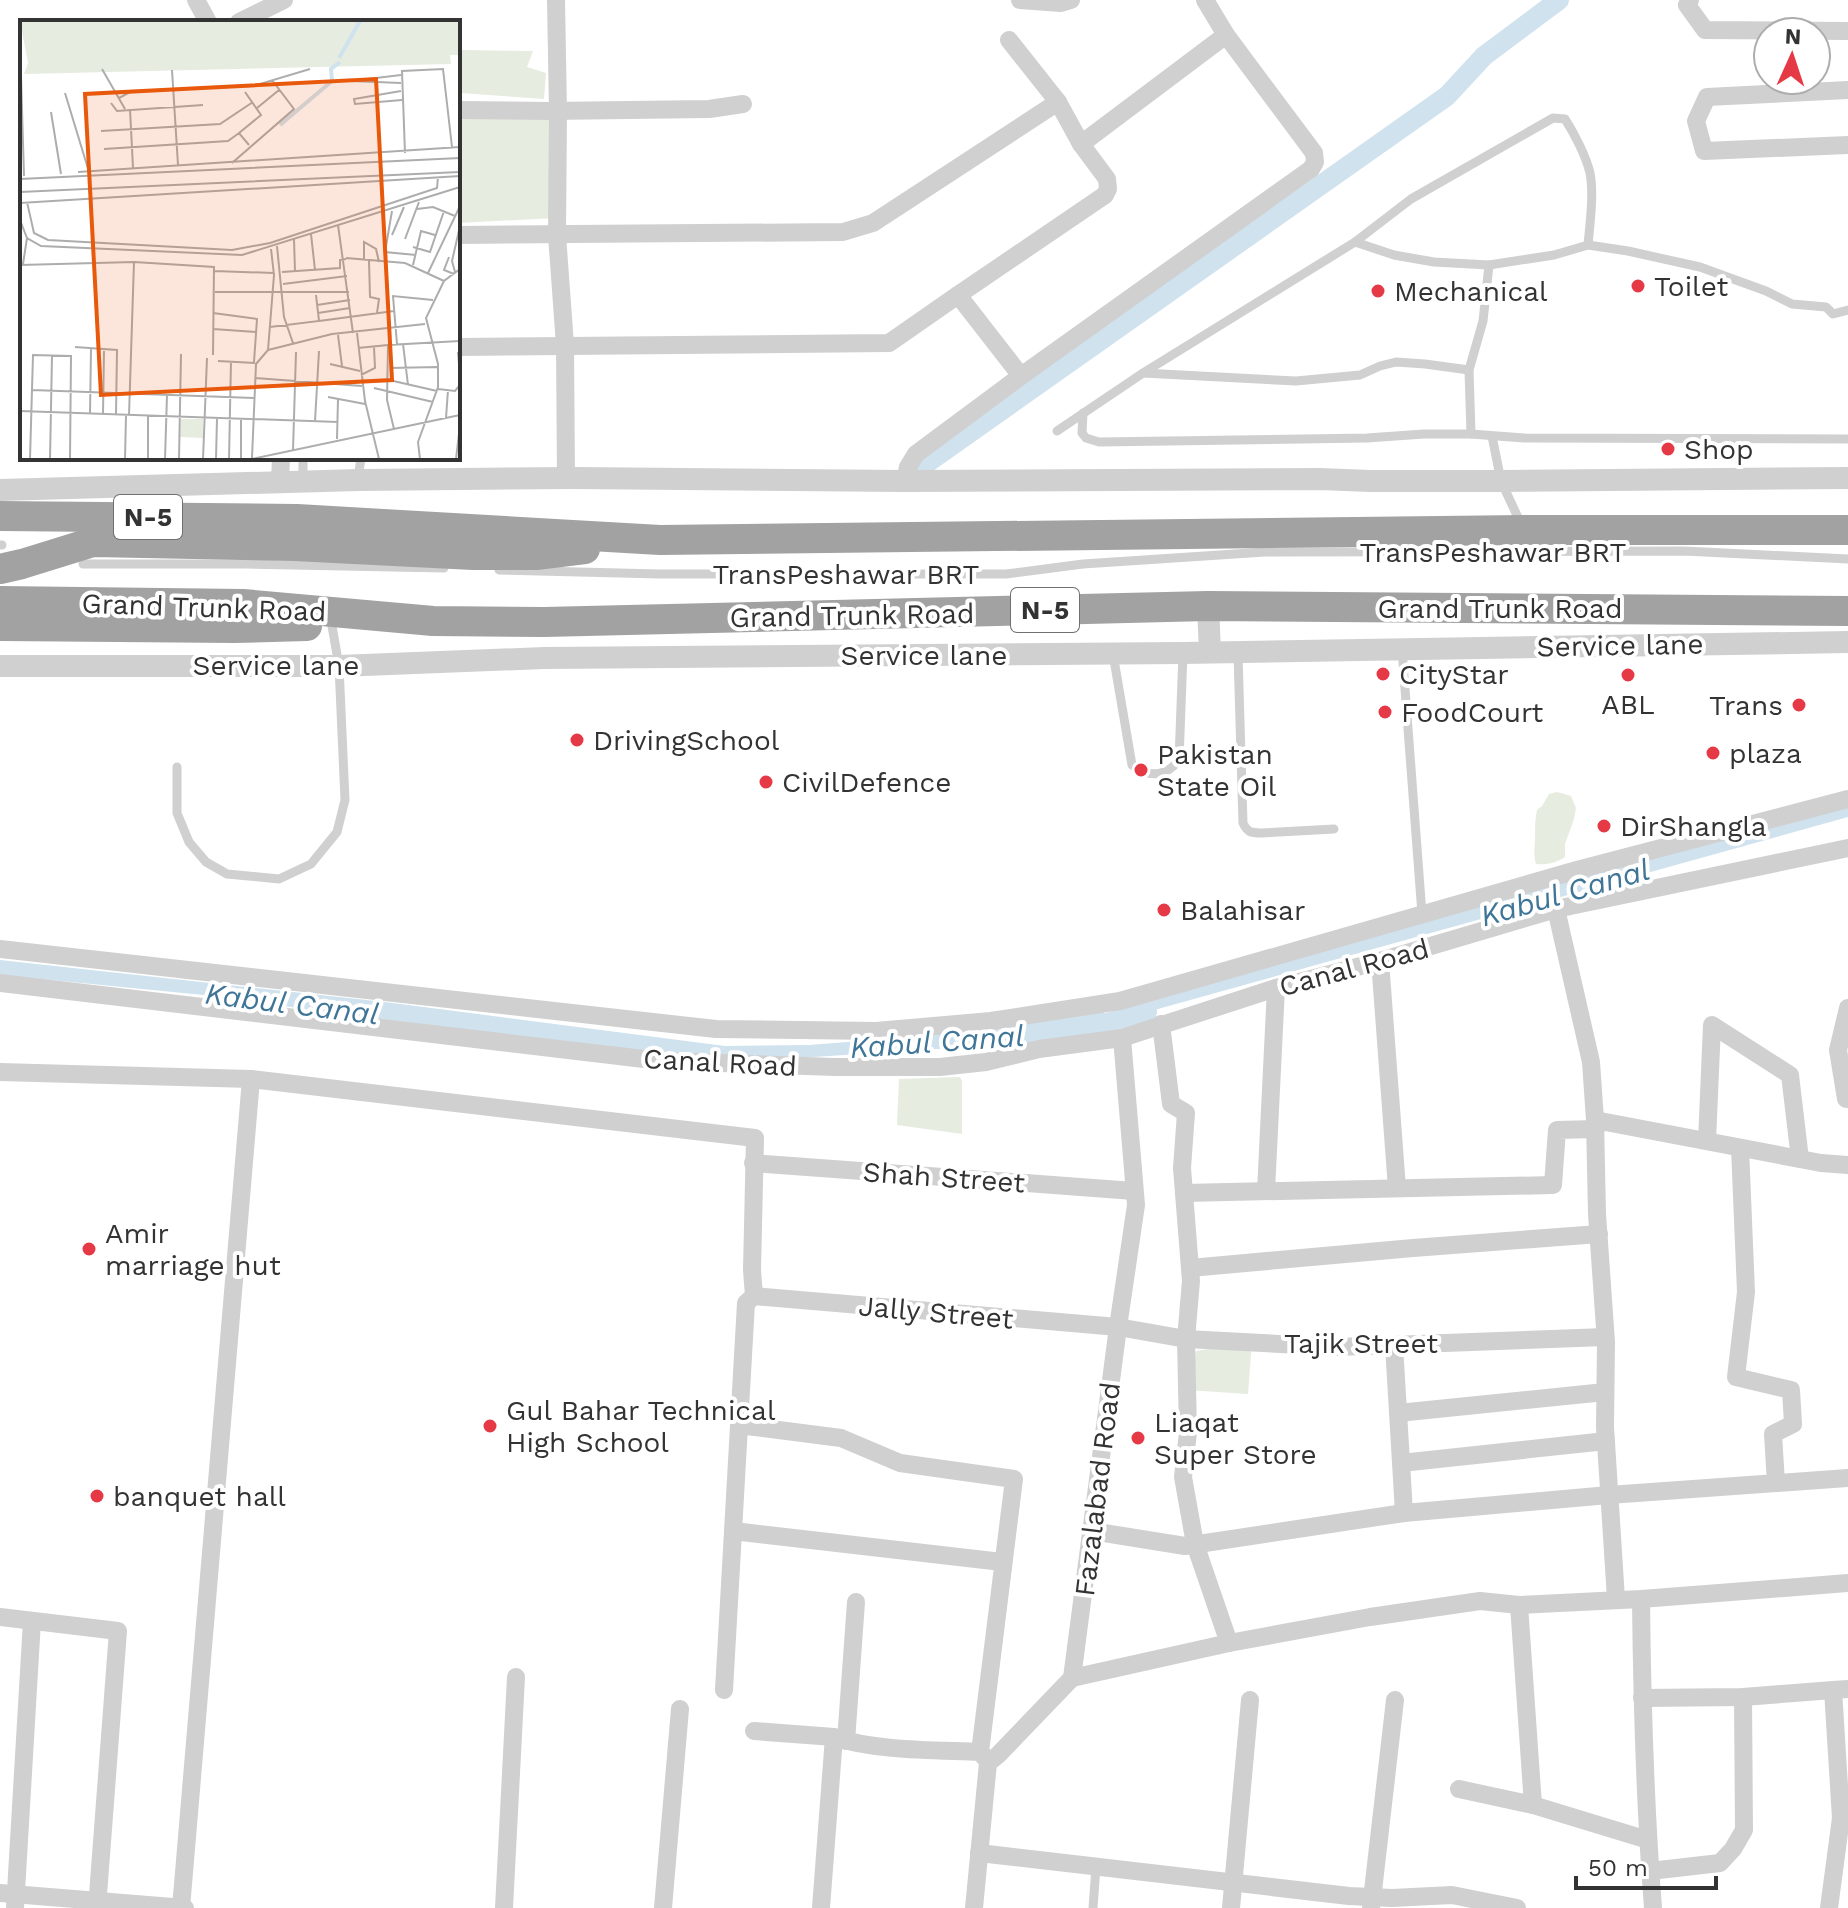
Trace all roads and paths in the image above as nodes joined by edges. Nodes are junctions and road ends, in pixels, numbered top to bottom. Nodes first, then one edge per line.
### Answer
1 (196, 0) edge
2 (284, 0) edge
3 (556, 0) edge
4 (1020, 0) edge
5 (1071, 0) edge
6 (1205, 0) edge
7 (1690, 0) edge
8 (207, 20) edge
9 (243, 20) edge
10 (1848, 31) edge
11 (1226, 35) junction
12 (1009, 40) dead end
13 (1848, 90) edge
14 (1058, 102) junction
15 (743, 104) dead end
16 (460, 110) edge
17 (558, 111) junction
18 (1081, 144) junction
19 (1848, 145) edge
20 (460, 235) edge
21 (557, 235) junction
22 (1355, 242) junction
23 (1588, 245) junction
24 (1489, 265) junction
25 (958, 295) junction
26 (1848, 310) edge
27 (565, 345) junction
28 (460, 347) edge
29 (1469, 370) junction
30 (1143, 373) junction
31 (1021, 376) junction
32 (1083, 413) junction
33 (1057, 431) dead end
34 (1471, 434) junction
35 (1492, 436) junction
36 (1848, 439) edge
37 (360, 469) edge
38 (295, 473) edge
39 (1848, 478) edge
40 (566, 479) junction
41 (905, 481) junction
42 (1501, 481) junction
43 (218, 482) junction
44 (0, 490) edge
45 (215, 518) junction
46 (1524, 530) junction
47 (1848, 530) edge
48 (660, 540) junction
49 (0, 544) edge
50 (1848, 559) edge
51 (83, 564) dead end
52 (458, 569) dead end
53 (489, 569) dead end
54 (0, 601) edge
55 (1208, 606) junction
56 (1848, 611) edge
57 (433, 621) junction
58 (544, 622) junction
59 (0, 626) edge
60 (332, 626) junction
61 (1848, 642) edge
62 (1402, 649) junction
63 (1238, 651) junction
64 (1210, 652) junction
65 (1183, 653) junction
66 (1113, 654) junction
67 (544, 658) junction
68 (0, 666) edge
69 (339, 666) junction
70 (177, 767) dead end
71 (1848, 799) edge
72 (1334, 829) dead end
73 (1848, 848) edge
74 (1556, 909) junction
75 (1422, 914) junction
76 (0, 949) edge
77 (1380, 961) junction
78 (0, 983) edge
79 (1276, 988) junction
80 (1848, 1008) edge
81 (1161, 1024) junction
82 (1122, 1038) junction
83 (0, 1072) edge
84 (251, 1079) junction
85 (1848, 1099) edge
86 (1596, 1124) junction
87 (1707, 1141) junction
88 (1740, 1148) junction
89 (1800, 1159) junction
90 (753, 1163) junction
91 (1848, 1165) edge
92 (1397, 1188) junction
93 (1134, 1191) junction
94 (1266, 1191) junction
95 (1184, 1193) junction
96 (1599, 1234) junction
97 (1190, 1268) junction
98 (754, 1296) junction
99 (1118, 1327) junction
100 (1605, 1337) junction
101 (1186, 1339) junction
102 (1394, 1345) junction
103 (1605, 1392) junction
104 (1398, 1413) junction
105 (739, 1425) junction
106 (1606, 1441) junction
107 (1401, 1463) junction
108 (1848, 1478) edge
109 (1776, 1483) junction
110 (1609, 1495) junction
111 (1404, 1513) junction
112 (733, 1531) junction
113 (1092, 1531) junction
114 (1195, 1544) junction
115 (1002, 1562) junction
116 (1848, 1583) edge
117 (1616, 1599) junction
118 (1641, 1599) junction
119 (856, 1602) dead end
120 (1519, 1605) junction
121 (0, 1617) edge
122 (32, 1621) junction
123 (1229, 1643) junction
124 (516, 1677) dead end
125 (1072, 1678) junction
126 (724, 1690) dead end
127 (1841, 1690) edge
128 (1743, 1697) junction
129 (1642, 1698) junction
130 (1250, 1700) dead end
131 (1395, 1700) dead end
132 (680, 1709) dead end
133 (754, 1731) dead end
134 (840, 1739) junction
135 (984, 1758) junction
136 (1459, 1789) dead end
137 (1533, 1805) junction
138 (1844, 1836) edge
139 (1648, 1840) junction
140 (979, 1853) junction
141 (1096, 1867) junction
142 (1650, 1871) junction
143 (1233, 1882) junction
144 (11, 1899) edge
145 (1372, 1902) edge
146 (97, 1905) edge
147 (182, 1908) edge
148 (504, 1908) edge
149 (663, 1908) edge
150 (821, 1908) edge
151 (974, 1908) edge
152 (1093, 1908) edge
153 (1231, 1908) edge
154 (1517, 1908) edge
155 (1653, 1908) edge
156 (1829, 1908) edge

1 - 8 street
2 - 9 street
3 - 17 street
4 - 5 street
6 - 11 street
7 - 10 street
11 - 18 street
11 - 31 street
12 - 14 street
13 - 19 street
14 - 18 street
14 - 21 street
15 - 17 street
16 - 17 street
17 - 21 street
18 - 25 street
20 - 21 street
21 - 27 street
22 - 23 lane
22 - 24 lane
22 - 30 lane
23 - 24 lane
23 - 26 lane
24 - 29 lane
25 - 27 street
25 - 31 street
27 - 28 street
27 - 40 street
29 - 30 lane
29 - 34 lane
30 - 32 lane
31 - 41 street
32 - 33 lane
32 - 34 lane
34 - 35 lane
35 - 36 lane
35 - 42 lane
37 - 38 street
37 - 40 street
38 - 43 street
39 - 42 street
40 - 41 street
41 - 42 street
42 - 46 lane
43 - 44 street
43 - 45 street
45 - 48 highway, N-5
45 - 49 highway, N-5
46 - 47 highway, N-5
46 - 48 highway, N-5
48 - 49 highway
50 - 53 lane, TransPeshawar BRT
51 - 52 lane
54 - 57 highway, Grand Trunk Road / N-5
55 - 56 highway, Grand Trunk Road / N-5
55 - 58 highway, Grand Trunk Road / N-5
55 - 64 street
57 - 58 highway, Grand Trunk Road / N-5
57 - 60 highway
58 - 67 street
59 - 60 highway
60 - 69 lane
61 - 62 street, Service lane
62 - 63 street, Service lane
62 - 75 lane
63 - 64 street, Service lane
63 - 72 lane
64 - 65 street, Service lane
65 - 66 street, Service lane
65 - 66 lane
66 - 67 street, Service lane
67 - 69 street, Service lane
68 - 69 street, Service lane
69 - 70 lane
71 - 75 street
73 - 74 street, Canal Road
74 - 77 street, Canal Road
74 - 86 street
75 - 76 street
77 - 79 street, Canal Road
77 - 92 street
78 - 82 street, Canal Road
79 - 81 street, Canal Road
79 - 94 street
80 - 85 street
81 - 82 street, Canal Road
81 - 95 street
82 - 93 street, Fazalabad Road
83 - 84 street
84 - 90 street
84 - 147 street
86 - 87 street
86 - 92 street
86 - 96 street
87 - 88 street
87 - 89 street
88 - 89 street
88 - 109 street
89 - 91 street
90 - 93 street, Shah Street
90 - 98 street
92 - 94 street
93 - 99 street, Fazalabad Road
94 - 95 street
95 - 97 street
96 - 97 street
96 - 100 street
97 - 101 street
98 - 99 street, Jally Street
98 - 105 street
99 - 101 street, Tajik Street
99 - 113 street, Fazalabad Road
100 - 102 street, Tajik Street
100 - 103 street
101 - 102 street, Tajik Street
101 - 114 street
102 - 104 street
103 - 104 street
103 - 106 street
104 - 107 street
105 - 112 street
105 - 115 street
106 - 107 street
106 - 110 street
107 - 111 street
108 - 109 street
109 - 110 street
110 - 111 street
110 - 117 street
111 - 114 street
112 - 115 street
112 - 126 street
113 - 114 street
113 - 125 street, Fazalabad Road
114 - 123 street
115 - 135 street
116 - 118 street
117 - 118 street
117 - 120 street
118 - 129 street
119 - 134 street
120 - 123 street
120 - 137 street
121 - 122 street
122 - 144 street
122 - 146 street
123 - 125 street
124 - 148 street
125 - 135 street
127 - 128 street
127 - 138 street
128 - 129 street
128 - 142 street
129 - 139 street
130 - 143 street
131 - 145 street
132 - 149 street
133 - 134 street
134 - 135 street
134 - 150 street
135 - 140 street
136 - 137 street
137 - 139 street
138 - 156 street
139 - 142 street
140 - 141 street
140 - 151 street
141 - 143 street
141 - 152 lane
142 - 155 street
143 - 145 street
143 - 153 street
144 - 146 street
145 - 154 street
146 - 147 street

